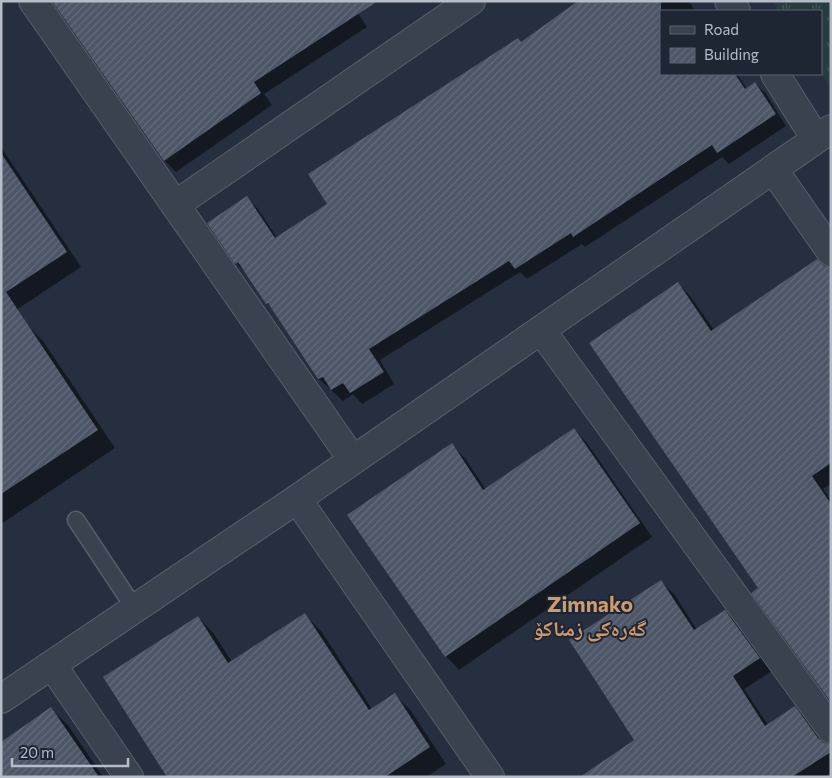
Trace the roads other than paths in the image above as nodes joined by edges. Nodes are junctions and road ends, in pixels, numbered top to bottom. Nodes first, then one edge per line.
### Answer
1 (33, 1) edge
2 (471, 1) edge
3 (776, 75) edge
4 (824, 134) edge
5 (773, 168) junction
6 (175, 205) junction
7 (831, 252) edge
8 (541, 330) junction
9 (353, 460) junction
10 (297, 499) junction
11 (76, 520) dead end
12 (135, 609) junction
13 (52, 665) junction
14 (1, 699) edge
15 (831, 729) edge
16 (129, 777) edge
17 (490, 777) edge

1 - 6 street
2 - 6 street
3 - 4 street
4 - 5 street
5 - 7 street
5 - 8 street
6 - 9 street
8 - 9 street
8 - 15 street
9 - 10 street
10 - 12 street
10 - 17 street
11 - 12 lane
12 - 13 street
13 - 14 street
13 - 16 street

